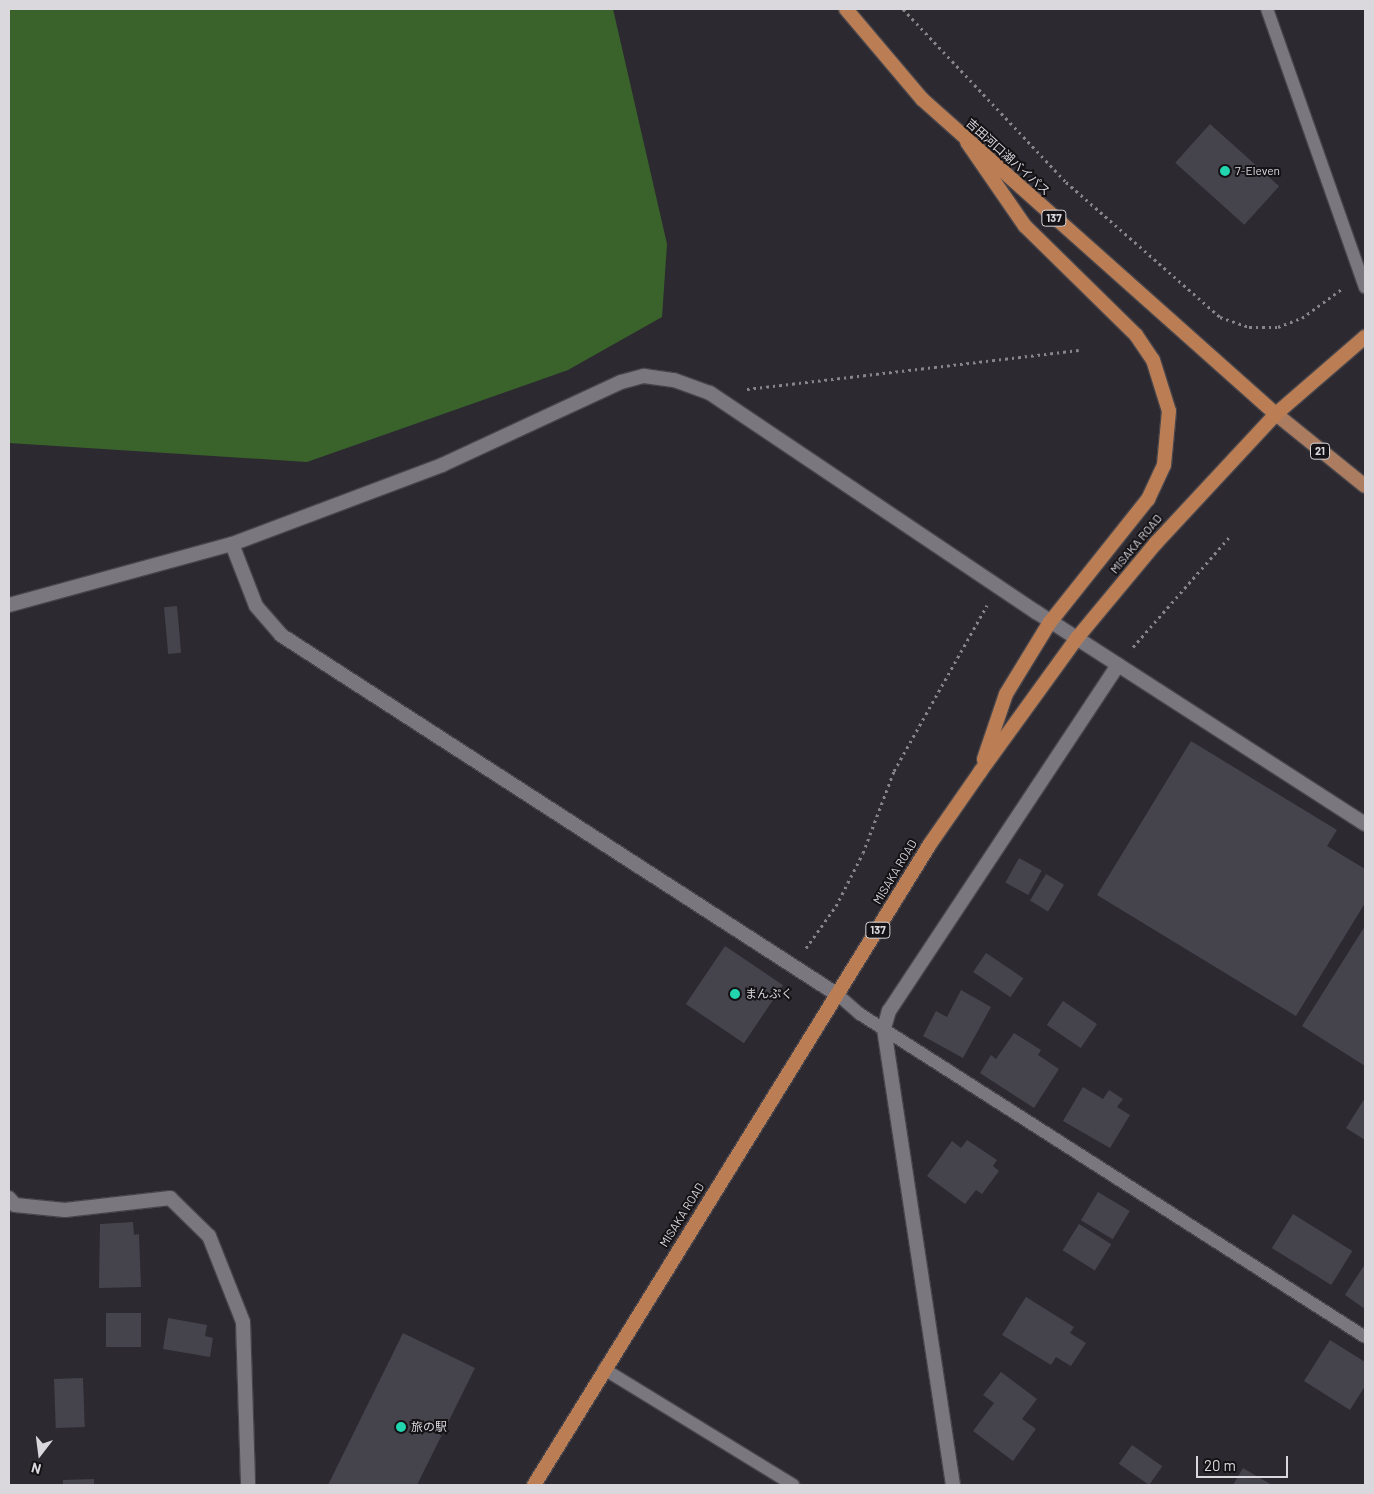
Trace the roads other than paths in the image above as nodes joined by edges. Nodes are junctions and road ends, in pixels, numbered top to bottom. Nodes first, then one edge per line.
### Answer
1 (846, 9) edge
2 (1267, 9) edge
3 (968, 142) junction
4 (1362, 282) edge
5 (1365, 337) edge
6 (1276, 414) junction
7 (1365, 486) edge
8 (232, 544) junction
9 (9, 605) edge
10 (1050, 622) junction
11 (1077, 638) junction
12 (1118, 665) junction
13 (980, 772) junction
14 (1365, 824) edge
15 (838, 995) junction
16 (884, 1028) junction
17 (9, 1198) edge
18 (1365, 1337) edge
19 (604, 1369) junction
20 (248, 1485) edge
21 (534, 1485) edge
22 (794, 1485) edge
23 (953, 1485) edge

1 - 3 highway, 吉田河口湖バイパス / 137
2 - 4 lane
3 - 6 highway, 吉田河口湖バイパス / 137
3 - 10 highway
5 - 6 highway, MISAKA ROAD / 137
6 - 7 main road, 21
6 - 11 highway, MISAKA ROAD / 137
8 - 9 street
8 - 10 street
8 - 15 street
10 - 11 street
10 - 13 highway
11 - 12 street
11 - 13 highway, MISAKA ROAD / 137
12 - 14 street
12 - 16 street
13 - 15 highway, MISAKA ROAD / 137
15 - 16 lane
15 - 19 highway, MISAKA ROAD / 137
16 - 18 lane
16 - 23 street
17 - 20 street
19 - 21 highway, MISAKA ROAD / 137
19 - 22 lane

